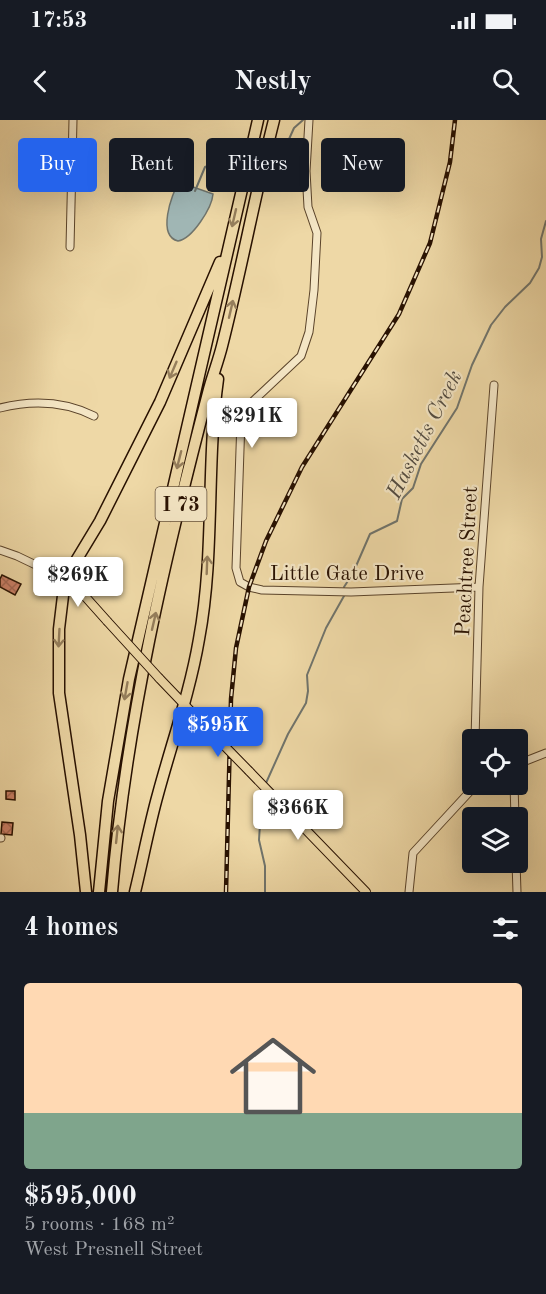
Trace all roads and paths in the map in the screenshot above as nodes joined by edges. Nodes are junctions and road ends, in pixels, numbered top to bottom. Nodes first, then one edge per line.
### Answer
1 (73, 120) edge
2 (258, 120) edge
3 (274, 120) edge
4 (309, 120) edge
5 (229, 239) junction
6 (70, 247) dead end
7 (222, 348) junction
8 (494, 385) dead end
9 (0, 408) edge
10 (94, 416) dead end
11 (0, 550) edge
12 (65, 579) junction
13 (479, 587) junction
14 (185, 705) junction
15 (475, 729) edge
16 (546, 753) edge
17 (528, 760) edge
18 (467, 795) edge
19 (516, 873) edge
20 (86, 892) edge
21 (99, 892) edge
22 (112, 892) edge
23 (135, 892) edge
24 (366, 892) edge
25 (410, 892) edge
26 (517, 892) edge

1 - 6 street
2 -> 5 highway, I 73
7 -> 3 highway, I 73
4 - 13 street, Little Gate Drive
5 -> 12 highway
5 -> 21 highway, I 73
14 -> 7 highway
22 -> 7 highway, I 73
8 - 13 street, Peachtree Street
9 - 10 street
11 - 12 street
12 - 14 main road, bridge
12 -> 20 highway
13 - 15 street, Peachtree Street
14 - 23 highway
14 - 24 main road, bridge
16 - 17 street
18 - 25 street
19 - 26 street

